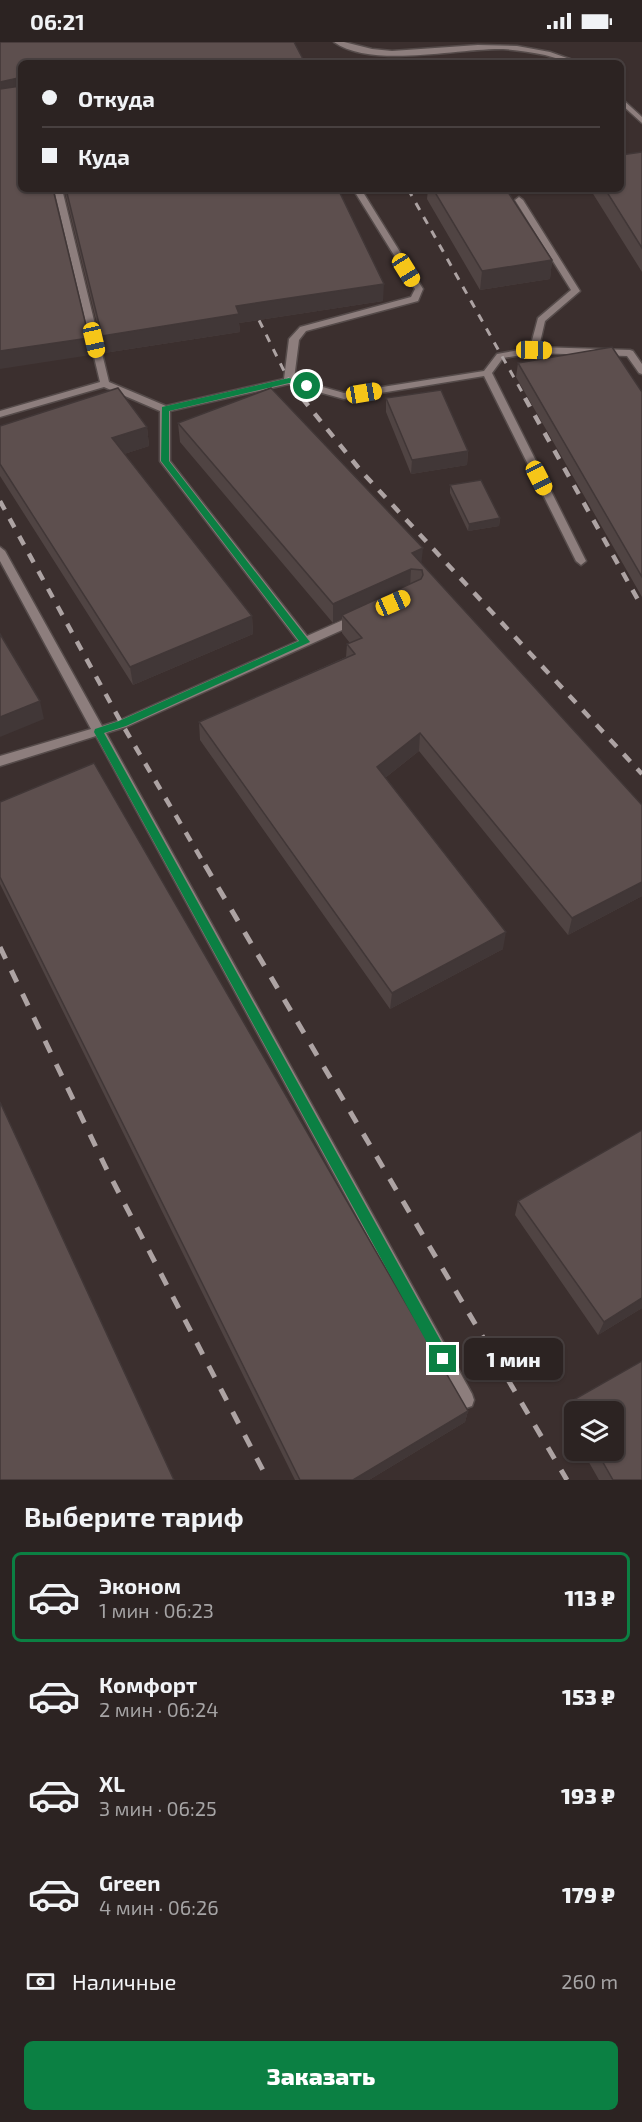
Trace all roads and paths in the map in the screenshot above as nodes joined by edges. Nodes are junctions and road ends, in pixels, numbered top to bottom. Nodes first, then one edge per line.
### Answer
1 (338, 42) edge
2 (495, 44) edge
3 (569, 60) edge
4 (624, 103) edge
5 (642, 121) edge
6 (59, 192) edge
7 (359, 192) edge
8 (519, 200) dead end
9 (534, 350) junction
10 (642, 371) edge
11 (487, 374) junction
12 (289, 381) junction
13 (105, 384) junction
14 (165, 409) junction
15 (0, 414) edge
16 (0, 550) edge
17 (581, 561) dead end
18 (371, 613) edge
19 (305, 642) junction
20 (99, 732) junction
21 (0, 761) edge
22 (466, 1400) dead end

1 - 2 lane
2 - 3 lane
4 - 5 lane
6 - 13 lane
7 - 12 lane
8 - 9 lane
9 - 10 lane
9 - 11 lane
11 - 12 lane
11 - 17 lane
12 - 14 lane
13 - 14 lane
13 - 15 lane
14 - 19 lane
16 - 20 lane
18 - 19 lane
19 - 20 lane
20 - 21 lane
20 - 22 lane

